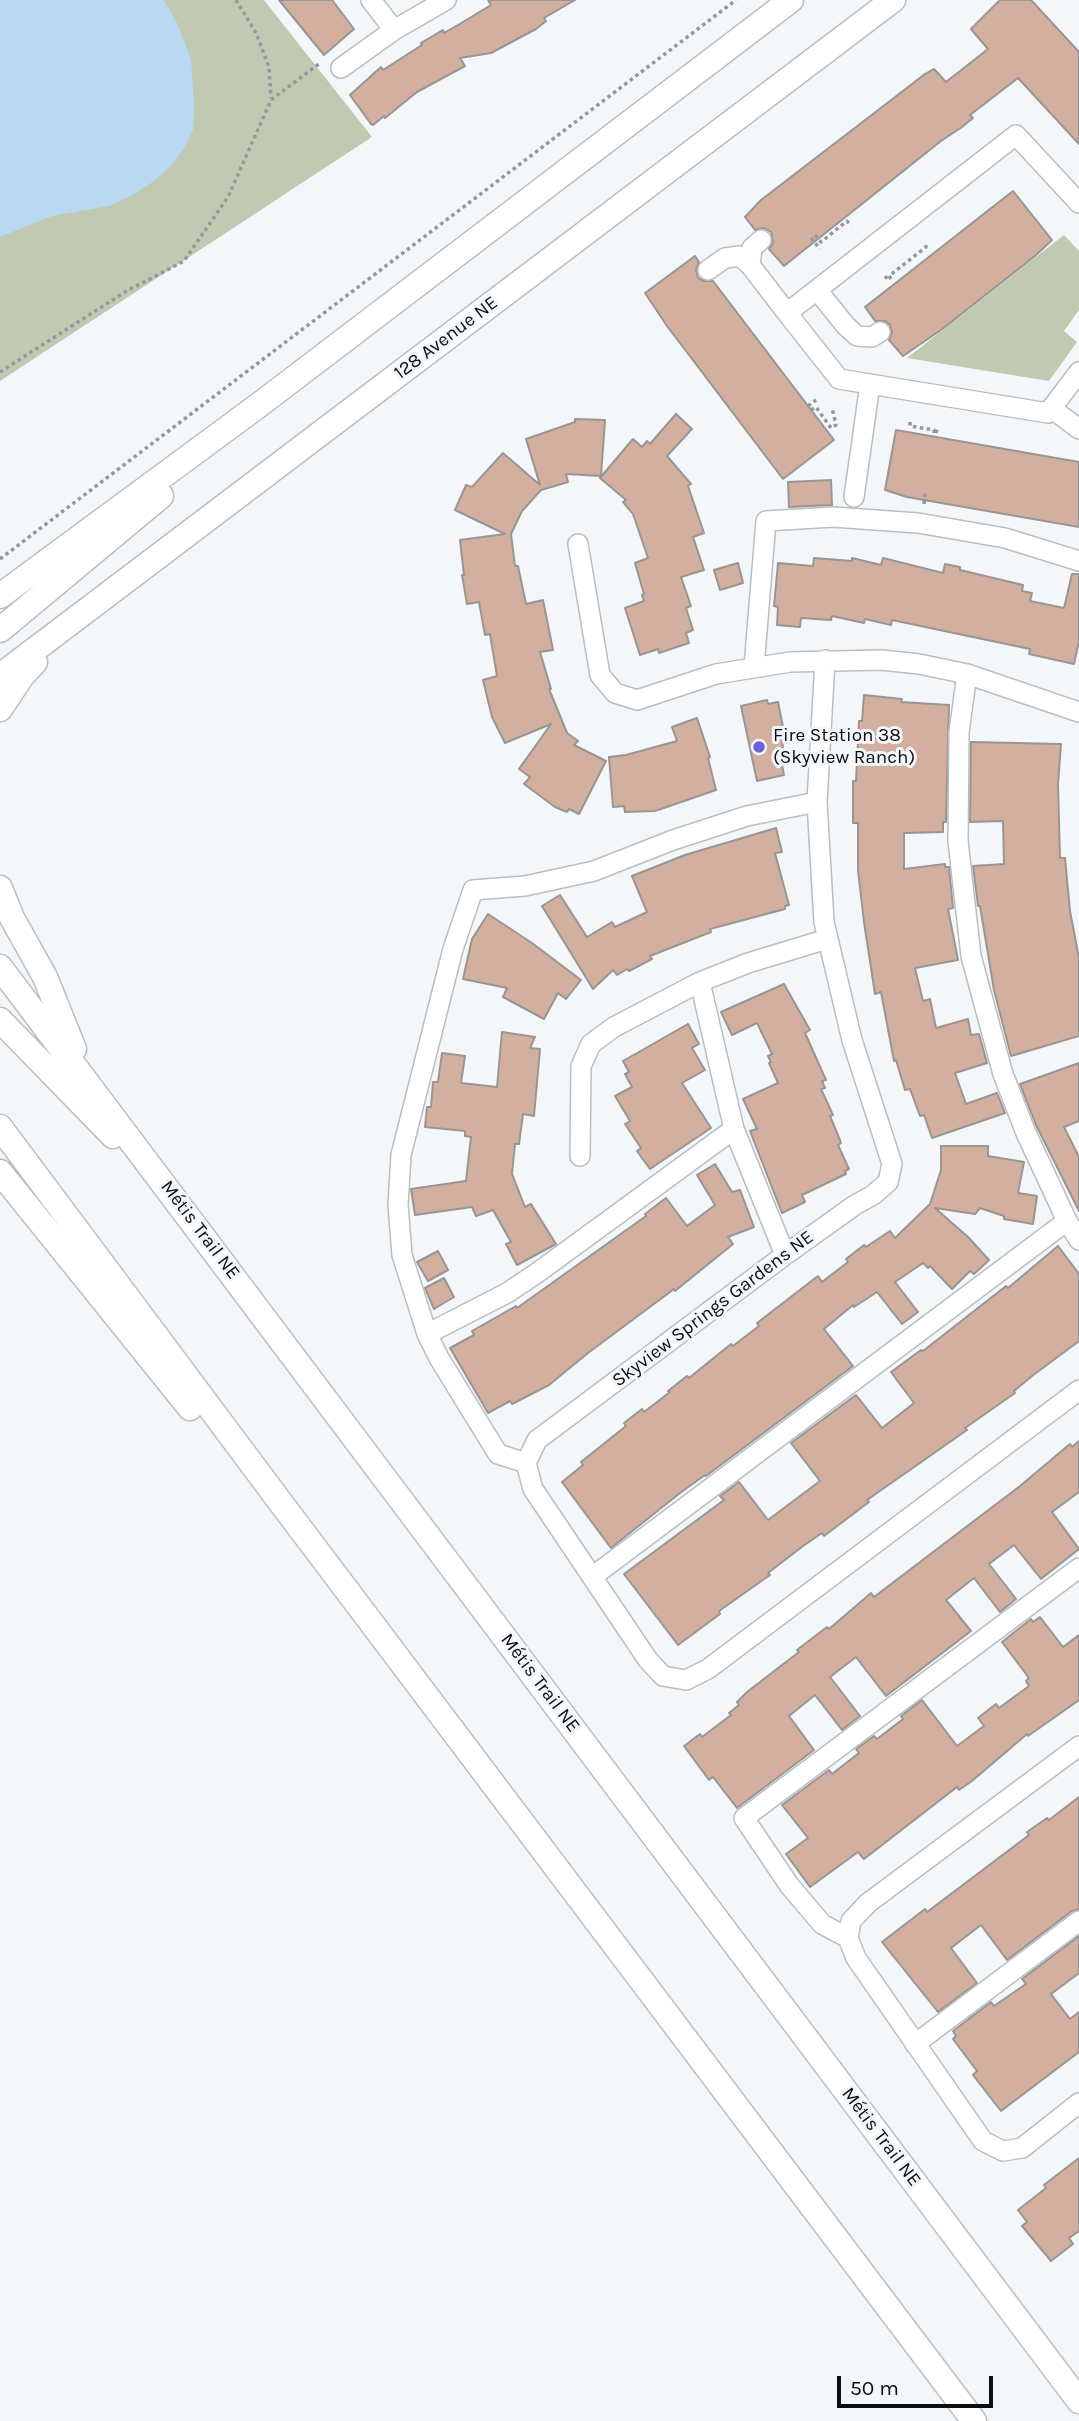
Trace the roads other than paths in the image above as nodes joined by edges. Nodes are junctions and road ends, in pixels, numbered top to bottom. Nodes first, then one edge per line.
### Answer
1 (371, 0) edge
2 (446, 0) edge
3 (791, 0) edge
4 (874, 0) edge
5 (893, 0) edge
6 (394, 30) junction
7 (341, 68) dead end
8 (743, 112) junction
9 (1079, 203) edge
10 (761, 240) dead end
11 (750, 265) junction
12 (708, 270) dead end
13 (817, 290) junction
14 (787, 313) junction
15 (880, 332) dead end
16 (1078, 377) edge
17 (870, 384) junction
18 (259, 405) junction
19 (1051, 408) junction
20 (1079, 429) edge
21 (854, 497) dead end
22 (578, 544) dead end
23 (1079, 561) edge
24 (0, 578) edge
25 (0, 596) edge
26 (68, 625) junction
27 (0, 630) edge
28 (825, 660) junction
29 (754, 667) junction
30 (967, 674) junction
31 (0, 676) edge
32 (0, 709) edge
33 (1079, 712) edge
34 (817, 802) junction
35 (0, 888) edge
36 (827, 939) junction
37 (0, 967) edge
38 (699, 982) junction
39 (0, 1020) edge
40 (86, 1079) junction
41 (0, 1127) edge
42 (734, 1129) junction
43 (580, 1156) dead end
44 (0, 1172) edge
45 (184, 1209) junction
46 (1067, 1221) junction
47 (1079, 1240) edge
48 (785, 1255) junction
49 (426, 1334) junction
50 (1079, 1390) edge
51 (526, 1463) junction
52 (284, 1507) junction
53 (1079, 1568) edge
54 (592, 1577) junction
55 (1079, 1746) edge
56 (1079, 1922) edge
57 (848, 1938) junction
58 (915, 2044) junction
59 (1079, 2103) edge
60 (1079, 2401) edge
61 (974, 2421) edge

1 - 6 street
2 - 6 street
3 - 18 main road
4 - 8 main road
5 - 8 main road, 128 Avenue NE
6 - 7 street
8 - 26 main road, 128 Avenue NE
9 - 13 street
10 - 11 street
11 - 12 street
11 - 14 street
13 - 14 street
13 - 15 street
14 - 17 street
16 - 19 street
17 - 19 street
17 - 21 street
18 - 24 main road
18 - 25 main road
18 - 27 main road
19 - 20 street
22 - 29 street
23 - 29 street
26 - 31 main road, 128 Avenue NE
26 - 32 main road
28 - 29 street
28 - 30 street
28 - 34 street, Skyview Springs Gardens NE
30 - 33 street
30 - 46 street
34 - 36 street, Skyview Springs Gardens NE
34 - 49 street
35 - 40 main road
36 - 38 street
36 - 48 street, Skyview Springs Gardens NE
37 - 40 main road, Métis Trail NE
38 - 42 street
38 - 43 street
39 - 45 main road
40 - 45 main road, Métis Trail NE
41 - 52 main road
42 - 48 street
42 - 49 street
44 - 52 main road
45 - 60 main road, Métis Trail NE
46 - 47 street
46 - 54 street
48 - 51 street, Skyview Springs Gardens NE
49 - 51 street
50 - 54 street
51 - 54 street
52 - 61 main road
53 - 57 street
55 - 57 street
56 - 58 street
57 - 58 street
58 - 59 street

